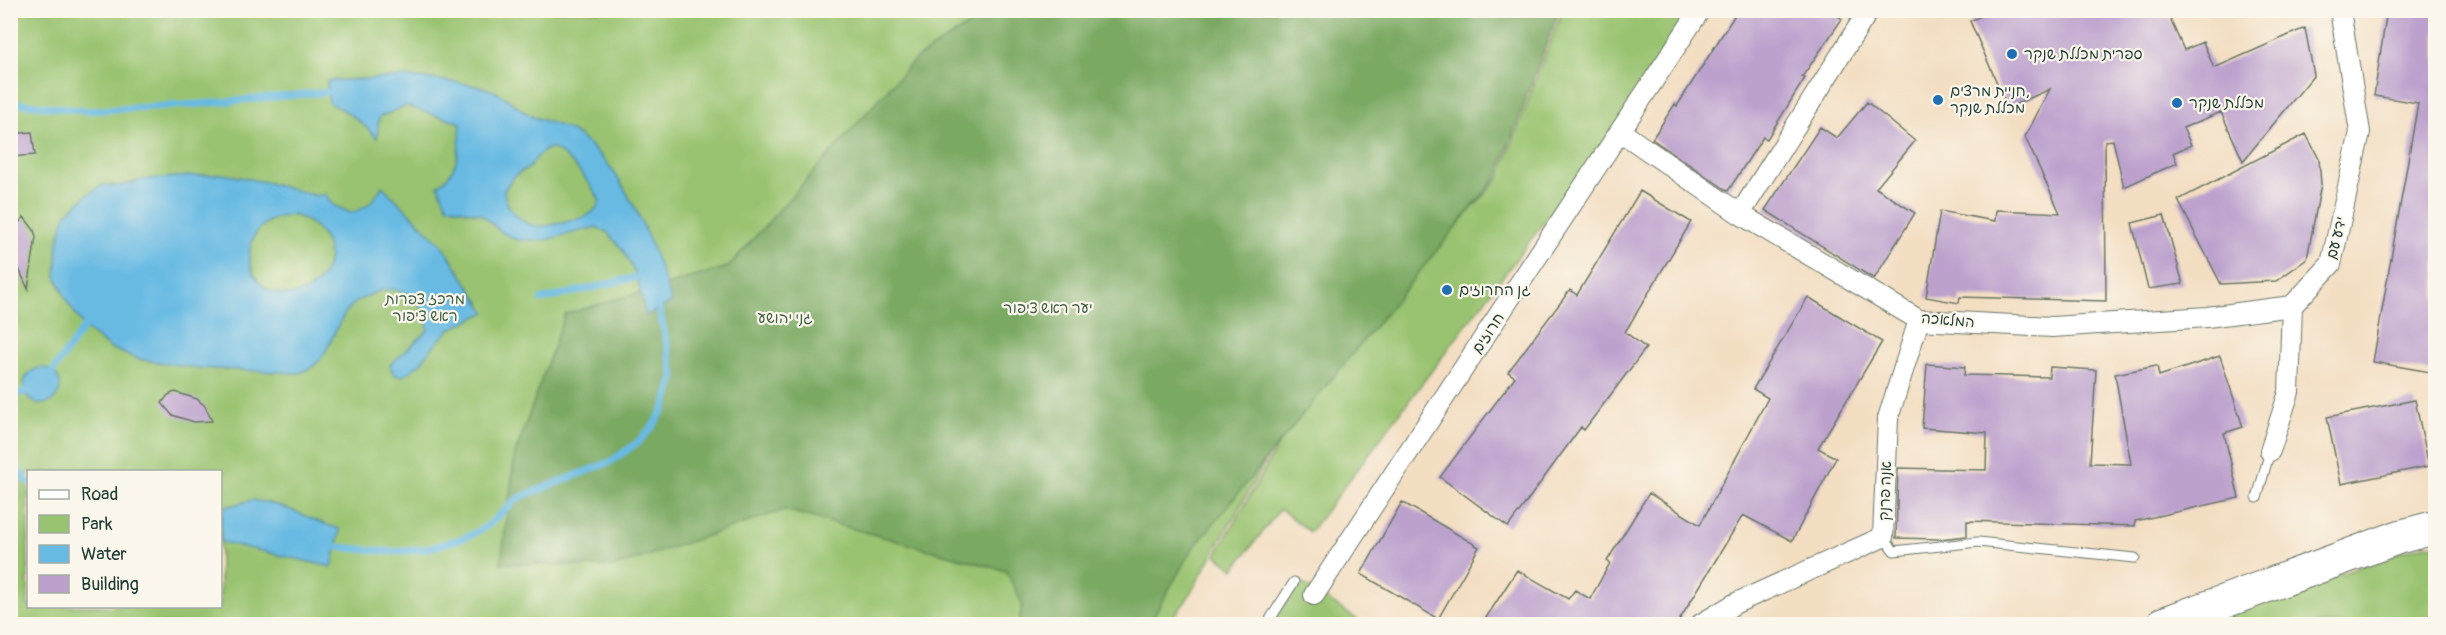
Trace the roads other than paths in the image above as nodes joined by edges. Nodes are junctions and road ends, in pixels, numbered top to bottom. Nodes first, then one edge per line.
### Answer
1 (1700, 10) edge
2 (1869, 10) edge
3 (2340, 10) edge
4 (1621, 132) junction
5 (1740, 214) junction
6 (2292, 306) junction
7 (1919, 320) junction
8 (2270, 451) joint
9 (2257, 498) dead end
10 (2436, 527) edge
11 (1883, 537) junction
12 (2135, 558) dead end
13 (1294, 582) dead end
14 (1314, 595) dead end
15 (1267, 624) edge
16 (1701, 624) edge
17 (2163, 624) edge

1 - 4 street, חרוזים
2 - 5 street
3 - 6 street, ידע עם
4 - 5 street, המלאכה
4 - 14 street, חרוזים
5 - 7 street, המלאכה
6 - 7 street, המלאכה
6 - 8 street
7 - 11 street, אנה פרנק
8 - 9 lane
10 - 17 highway
11 - 12 lane
11 - 16 street, אנה פרנק
13 - 15 lane

